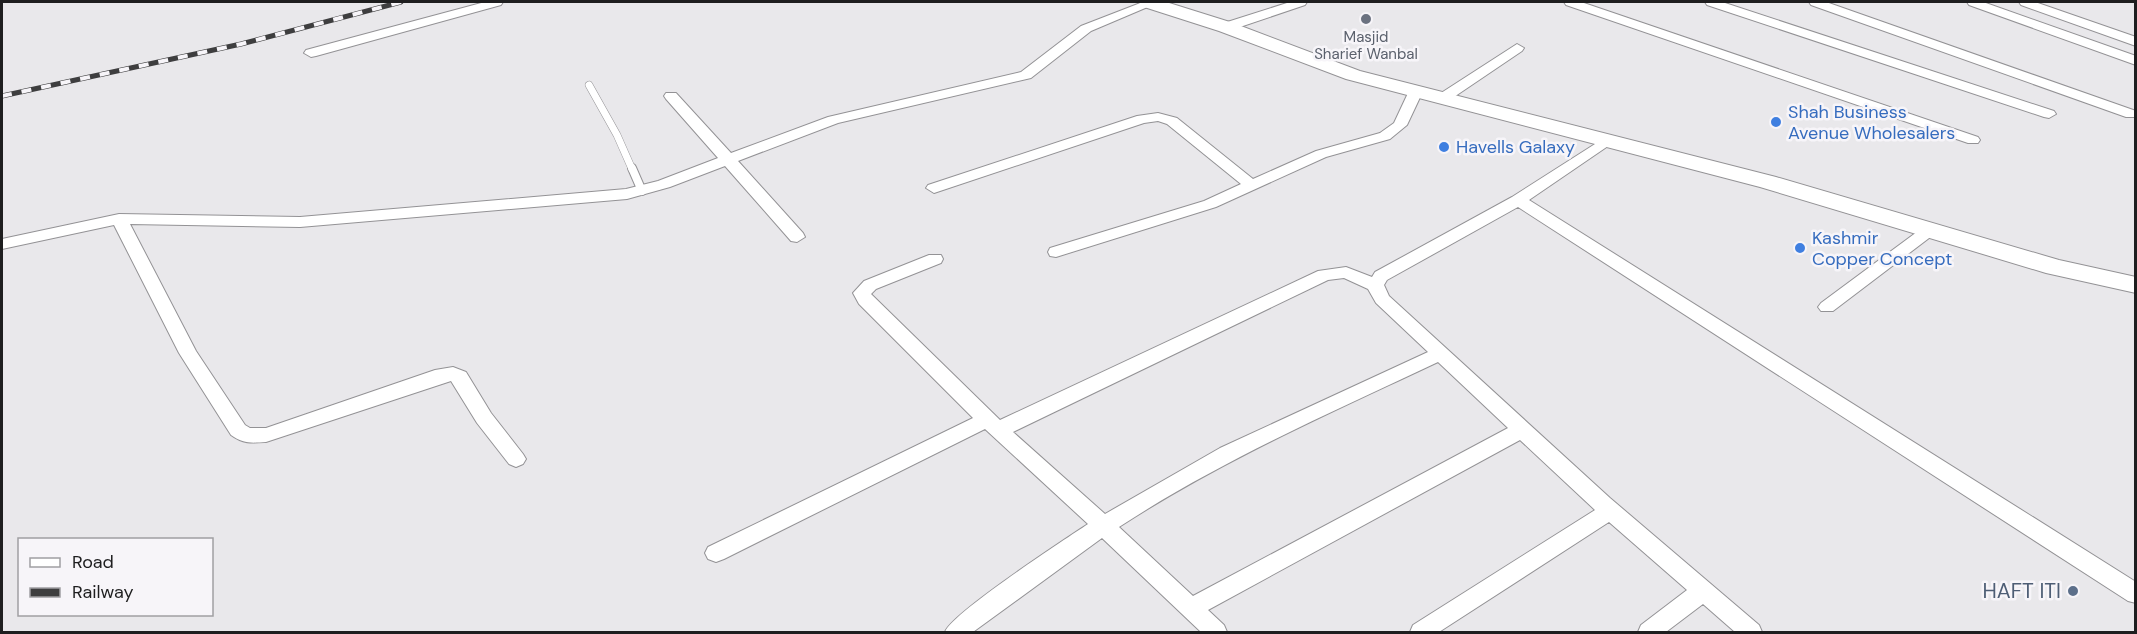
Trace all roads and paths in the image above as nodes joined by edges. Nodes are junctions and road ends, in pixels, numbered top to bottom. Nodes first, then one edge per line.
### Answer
1 (497, 2) edge
2 (1150, 2) edge
3 (1301, 2) edge
4 (1570, 2) edge
5 (1711, 2) edge
6 (1815, 2) edge
7 (1973, 2) edge
8 (2003, 2) edge
9 (2025, 2) edge
10 (1988, 7) junction
11 (1226, 27) junction
12 (2136, 42) edge
13 (1517, 48) dead end
14 (311, 52) dead end
15 (2136, 61) edge
16 (590, 85) dead end
17 (1416, 91) junction
18 (671, 96) dead end
19 (1443, 98) junction
20 (2049, 114) dead end
21 (2131, 114) dead end
22 (1973, 140) dead end
23 (1606, 141) junction
24 (726, 159) junction
25 (1253, 186) junction
26 (934, 188) dead end
27 (642, 191) junction
28 (1518, 200) junction
29 (119, 219) junction
30 (1931, 229) junction
31 (797, 237) dead end
32 (2, 244) edge
33 (1056, 252) dead end
34 (935, 259) dead end
35 (2055, 267) junction
36 (1375, 285) junction
37 (2136, 285) edge
38 (2136, 299) edge
39 (1827, 307) dead end
40 (1440, 354) junction
41 (992, 425) junction
42 (1522, 430) junction
43 (516, 459) dead end
44 (1610, 511) junction
45 (1104, 526) junction
46 (716, 553) dead end
47 (1702, 592) junction
48 (2136, 594) edge
49 (1191, 608) junction
50 (956, 633) edge
51 (1216, 633) edge
52 (1420, 633) edge
53 (1649, 633) edge
54 (1751, 633) edge

1 - 14 street
2 - 11 main road
2 - 24 street
3 - 11 street
4 - 22 street
5 - 20 street
6 - 21 street
7 - 10 street
8 - 10 street
9 - 12 street
10 - 15 street
11 - 17 main road
13 - 19 street
16 - 27 lane
17 - 19 main road
17 - 25 street
18 - 24 street
19 - 23 main road
23 - 28 street
23 - 30 main road
24 - 27 street
24 - 31 street
25 - 26 street
25 - 33 street
27 - 29 street
28 - 36 street
28 - 48 street
29 - 32 street
29 - 43 street
30 - 35 main road
30 - 39 street
34 - 41 street
35 - 37 main road
35 - 38 main road
36 - 40 street
36 - 41 street
40 - 42 street
40 - 45 street
41 - 45 street
41 - 46 street
42 - 44 street
42 - 49 street
44 - 47 street
44 - 52 street
45 - 49 street
45 - 50 street
47 - 53 street
47 - 54 street
49 - 51 street

